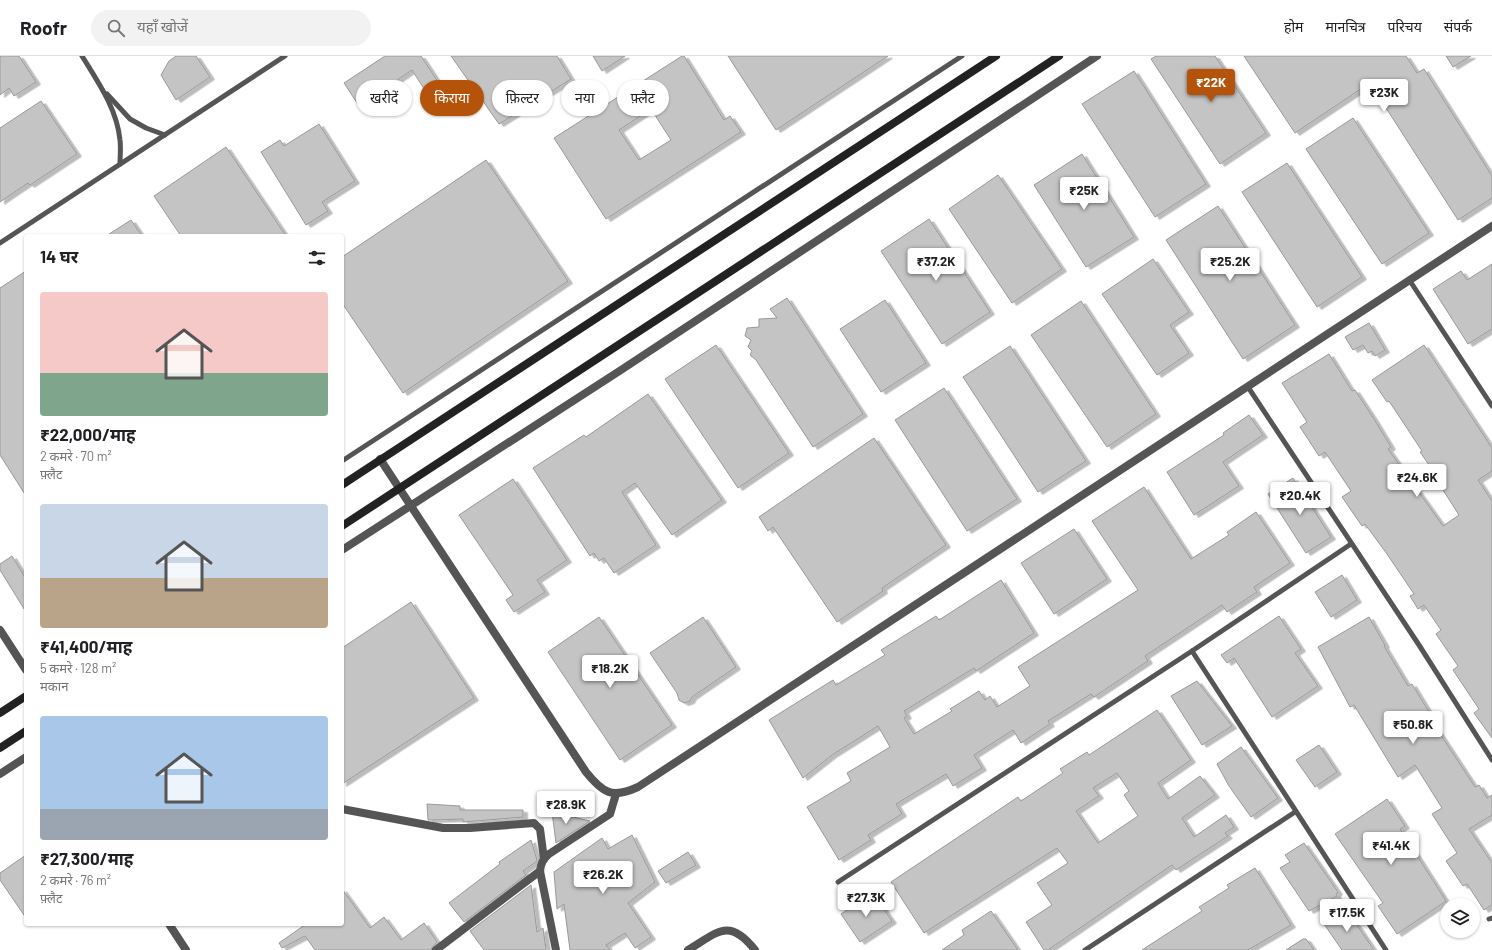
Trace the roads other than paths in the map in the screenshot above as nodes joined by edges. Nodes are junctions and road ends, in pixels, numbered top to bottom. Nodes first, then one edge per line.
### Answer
1 (82, 56) edge
2 (285, 56) edge
3 (962, 56) edge
4 (996, 56) edge
5 (1059, 56) edge
6 (1097, 56) edge
7 (103, 88) junction
8 (165, 135) junction
9 (120, 164) junction
10 (1492, 226) edge
11 (0, 243) edge
12 (1410, 280) junction
13 (1248, 387) junction
14 (1492, 406) edge
15 (380, 458) junction
16 (344, 460) edge
17 (344, 484) edge
18 (401, 488) junction
19 (412, 505) junction
20 (344, 525) edge
21 (1351, 544) junction
22 (344, 549) edge
23 (0, 630) edge
24 (1192, 651) junction
25 (24, 665) edge
26 (24, 697) edge
27 (0, 713) edge
28 (24, 732) edge
29 (0, 748) edge
30 (24, 758) edge
31 (1492, 760) edge
32 (0, 774) edge
33 (616, 794) junction
34 (344, 809) edge
35 (1295, 812) junction
36 (544, 859) junction
37 (540, 871) junction
38 (838, 882) dead end
39 (170, 926) edge
40 (186, 950) edge
41 (436, 950) edge
42 (556, 950) edge
43 (688, 950) edge
44 (755, 950) edge
45 (1085, 950) edge
46 (1386, 950) edge

1 - 7 lane
2 - 8 lane
3 - 16 lane
4 - 15 main road
5 - 18 main road
6 - 19 street
7 - 8 lane
7 - 9 lane
8 - 9 lane
9 - 11 lane
10 - 12 street
12 - 13 street
12 - 14 lane
13 - 21 lane
13 - 33 street
15 - 17 main road
15 - 18 street
18 - 19 street
18 - 20 main road
19 - 22 street
19 - 33 street
21 - 24 lane
21 - 31 lane
23 - 25 street
24 - 35 lane
24 - 38 lane
26 - 27 main road
28 - 29 main road
30 - 32 street
33 - 36 street
34 - 36 street
35 - 45 lane
35 - 46 lane
36 - 37 street
37 - 41 street
37 - 42 street
39 - 40 street
43 - 44 street

